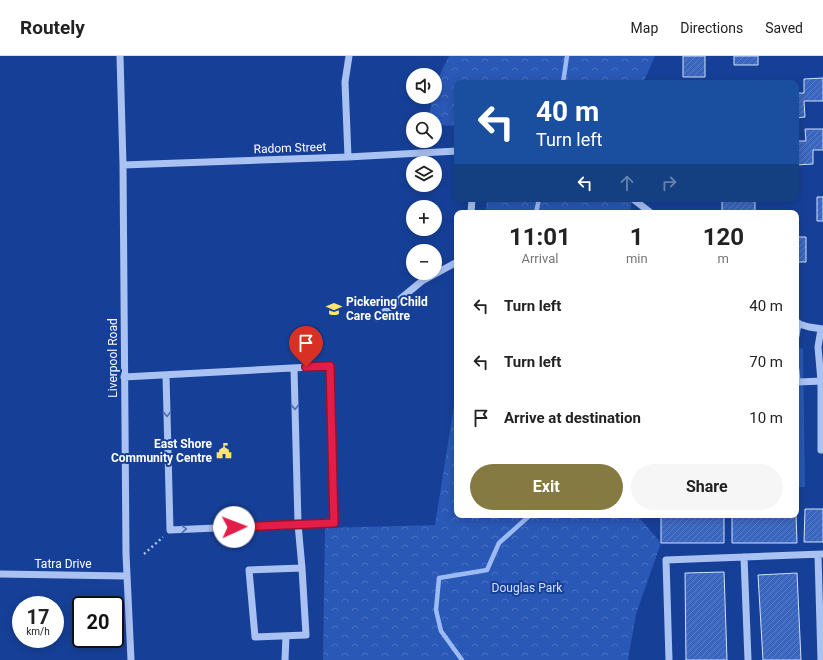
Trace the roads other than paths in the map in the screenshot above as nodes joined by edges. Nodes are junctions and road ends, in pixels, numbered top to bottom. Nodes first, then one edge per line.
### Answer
1 (120, 56) edge
2 (349, 56) edge
3 (454, 151) edge
4 (348, 157) junction
5 (123, 165) junction
6 (637, 202) edge
7 (647, 210) edge
8 (454, 264) edge
9 (377, 318) dead end
10 (799, 324) edge
11 (822, 329) edge
12 (294, 368) junction
13 (166, 375) junction
14 (124, 377) junction
15 (822, 381) edge
16 (799, 382) edge
17 (823, 450) edge
18 (298, 524) junction
19 (821, 554) edge
20 (744, 557) junction
21 (302, 568) junction
22 (0, 574) edge
23 (126, 576) junction
24 (286, 636) junction
25 (131, 660) edge
26 (285, 660) edge
27 (669, 660) edge
28 (748, 660) edge
29 (821, 660) edge

1 - 5 street, Liverpool Road
2 - 4 street
3 - 4 street, Radom Street
4 - 5 street, Radom Street
5 - 14 street, Liverpool Road
6 - 7 street
8 - 9 street
10 - 11 street
11 - 15 street
12 - 13 street
12 -> 18 street
12 - 18 street
13 - 14 street
13 -> 18 street
14 - 23 street, Liverpool Road
15 - 16 street
15 - 17 street
18 - 21 street
19 - 20 street
19 - 29 street
20 - 27 street
20 - 28 street
21 - 24 street
21 - 24 street
22 - 23 street, Tatra Drive
23 - 25 street, Liverpool Road
24 - 26 street

